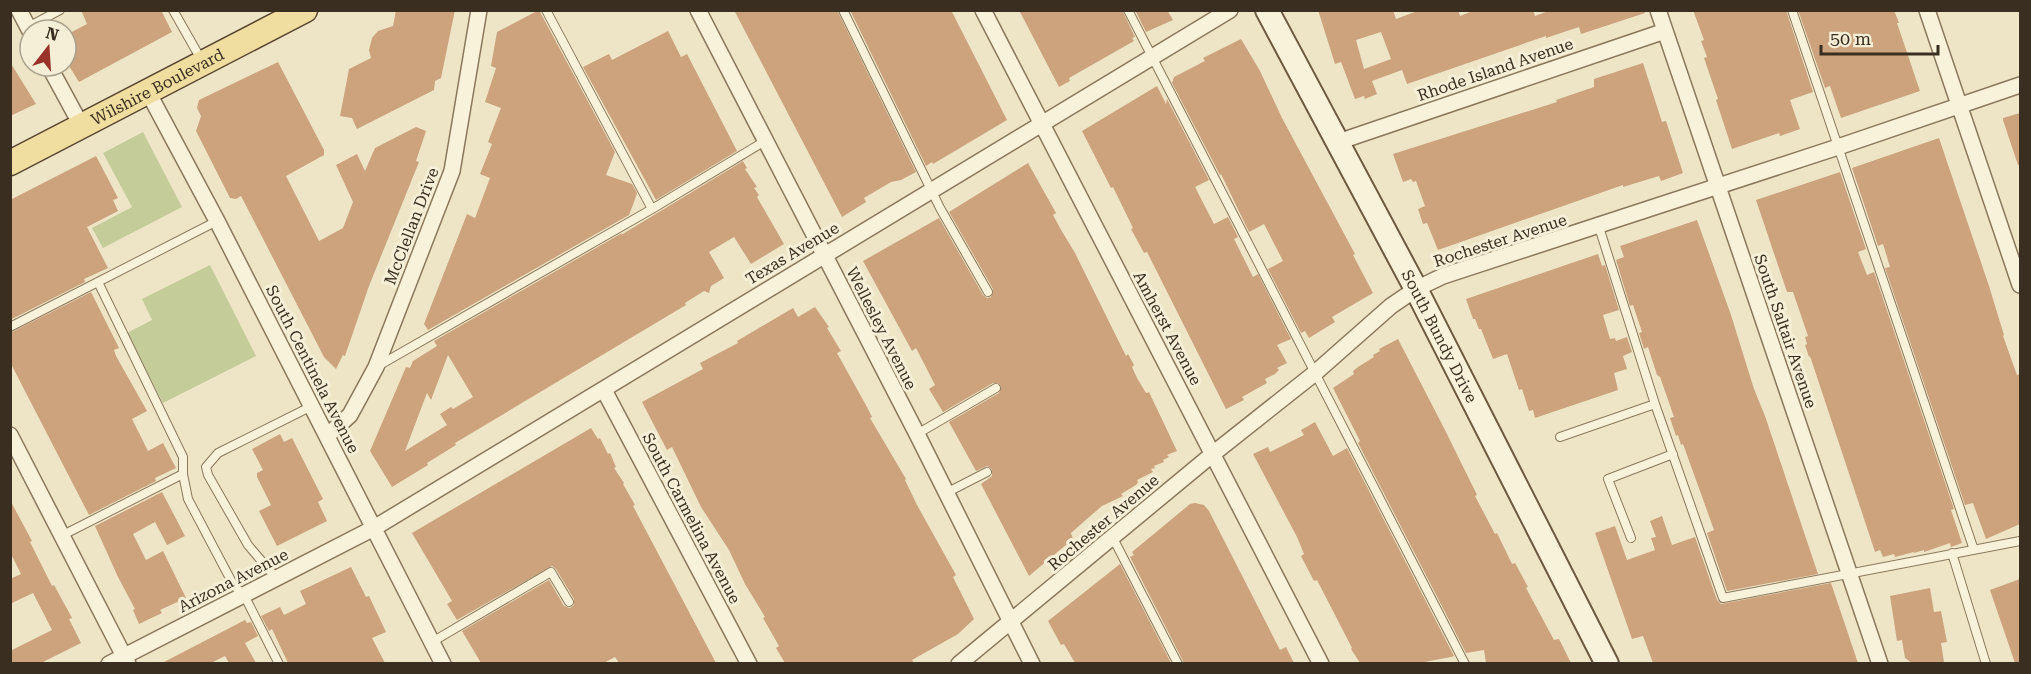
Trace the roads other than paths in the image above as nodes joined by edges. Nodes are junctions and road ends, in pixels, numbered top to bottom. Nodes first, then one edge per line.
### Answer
1 (60, 10) edge
2 (173, 10) edge
3 (479, 10) edge
4 (546, 10) edge
5 (698, 10) edge
6 (843, 10) edge
7 (983, 10) edge
8 (1128, 10) edge
9 (1230, 10) edge
10 (1267, 10) edge
11 (1658, 10) edge
12 (1792, 10) edge
13 (1927, 10) edge
14 (302, 11) edge
15 (47, 18) edge
16 (1665, 31) junction
17 (1152, 58) junction
18 (203, 63) junction
19 (56, 78) edge
20 (2020, 85) edge
21 (148, 92) junction
22 (1960, 106) junction
23 (1041, 124) junction
24 (81, 125) junction
25 (765, 141) junction
26 (1338, 142) junction
27 (1838, 147) junction
28 (10, 163) edge
29 (1717, 187) junction
30 (933, 190) junction
31 (652, 209) junction
32 (217, 221) junction
33 (1599, 226) junction
34 (824, 254) junction
35 (98, 282) junction
36 (2020, 285) edge
37 (1416, 289) junction
38 (988, 291) dead end
39 (10, 327) edge
40 (376, 367) junction
41 (1315, 373) junction
42 (996, 388) dead end
43 (604, 390) junction
44 (1655, 404) junction
45 (312, 406) junction
46 (917, 434) junction
47 (10, 435) edge
48 (327, 436) junction
49 (1560, 437) dead end
50 (1214, 453) junction
51 (1673, 454) junction
52 (987, 472) dead end
53 (183, 474) junction
54 (946, 493) junction
55 (374, 528) junction
56 (63, 535) junction
57 (1113, 538) junction
58 (1631, 538) dead end
59 (2020, 541) edge
60 (1974, 550) junction
61 (1952, 554) junction
62 (1849, 574) junction
63 (276, 578) junction
64 (244, 595) junction
65 (569, 602) dead end
66 (1010, 621) junction
67 (432, 642) junction
68 (126, 660) edge
69 (109, 663) edge
70 (279, 663) edge
71 (443, 663) edge
72 (748, 663) edge
73 (959, 663) edge
74 (1032, 663) edge
75 (1178, 663) edge
76 (1321, 663) edge
77 (1465, 663) edge
78 (1607, 663) edge
79 (1880, 663) edge
80 (1986, 663) edge

1 - 15 lane
2 - 18 lane
3 - 40 street, McClellan Drive
4 - 31 lane
5 - 25 street, Wellesley Avenue
6 - 30 lane
7 - 23 street, Amherst Avenue
8 - 17 lane
9 - 17 street, Texas Avenue
10 - 26 main road, South Bundy Drive
11 - 16 street, South Saltair Avenue
12 - 27 lane
13 - 22 street
14 - 18 main road, Wilshire Boulevard
16 - 26 street, Rhode Island Avenue
16 - 29 street, South Saltair Avenue
17 - 23 street, Texas Avenue
17 - 41 lane
18 - 21 main road, Wilshire Boulevard
19 - 24 street
20 - 22 street, Rochester Avenue
21 - 24 main road, Wilshire Boulevard
21 - 32 street, South Centinela Avenue
22 - 27 street, Rochester Avenue
22 - 36 street
23 - 30 street, Texas Avenue
23 - 50 street, Amherst Avenue
24 - 28 main road, Wilshire Boulevard
25 - 31 lane
25 - 34 street, Wellesley Avenue
26 - 37 main road, South Bundy Drive
27 - 29 street, Rochester Avenue
27 - 60 lane
29 - 33 street, Rochester Avenue
29 - 62 street, South Saltair Avenue
30 - 34 street, Texas Avenue
30 - 38 lane
31 - 40 lane
32 - 35 lane
32 - 45 street, South Centinela Avenue
33 - 37 street, Rochester Avenue
33 - 44 lane
34 - 43 street, Texas Avenue
34 - 46 street, Wellesley Avenue
35 - 39 lane
35 - 53 lane
37 - 41 street, Rochester Avenue
37 - 78 main road, South Bundy Drive
40 - 48 street, McClellan Drive
41 - 50 street, Rochester Avenue
41 - 77 lane
42 - 46 lane
43 - 55 street, Texas Avenue
43 - 72 street, South Carmelina Avenue
44 - 49 lane
44 - 51 lane
45 - 48 street, South Centinela Avenue
45 - 63 lane
46 - 54 street, Wellesley Avenue
47 - 56 street
48 - 55 street, South Centinela Avenue
50 - 57 street, Rochester Avenue
50 - 76 street, Amherst Avenue
51 - 58 lane
51 - 62 lane
52 - 54 lane
53 - 56 lane
53 - 64 lane
54 - 66 street, Wellesley Avenue
55 - 63 street, Arizona Avenue
55 - 67 street, South Centinela Avenue
56 - 68 street
57 - 66 street, Rochester Avenue
57 - 75 lane
59 - 60 lane
60 - 61 lane
61 - 62 lane
61 - 80 lane
62 - 79 street, South Saltair Avenue
63 - 64 street, Arizona Avenue
64 - 68 street, Arizona Avenue
64 - 70 lane
65 - 67 lane
66 - 73 street, Rochester Avenue
66 - 74 street, Wellesley Avenue
67 - 71 street, South Centinela Avenue
68 - 69 street, Arizona Avenue

